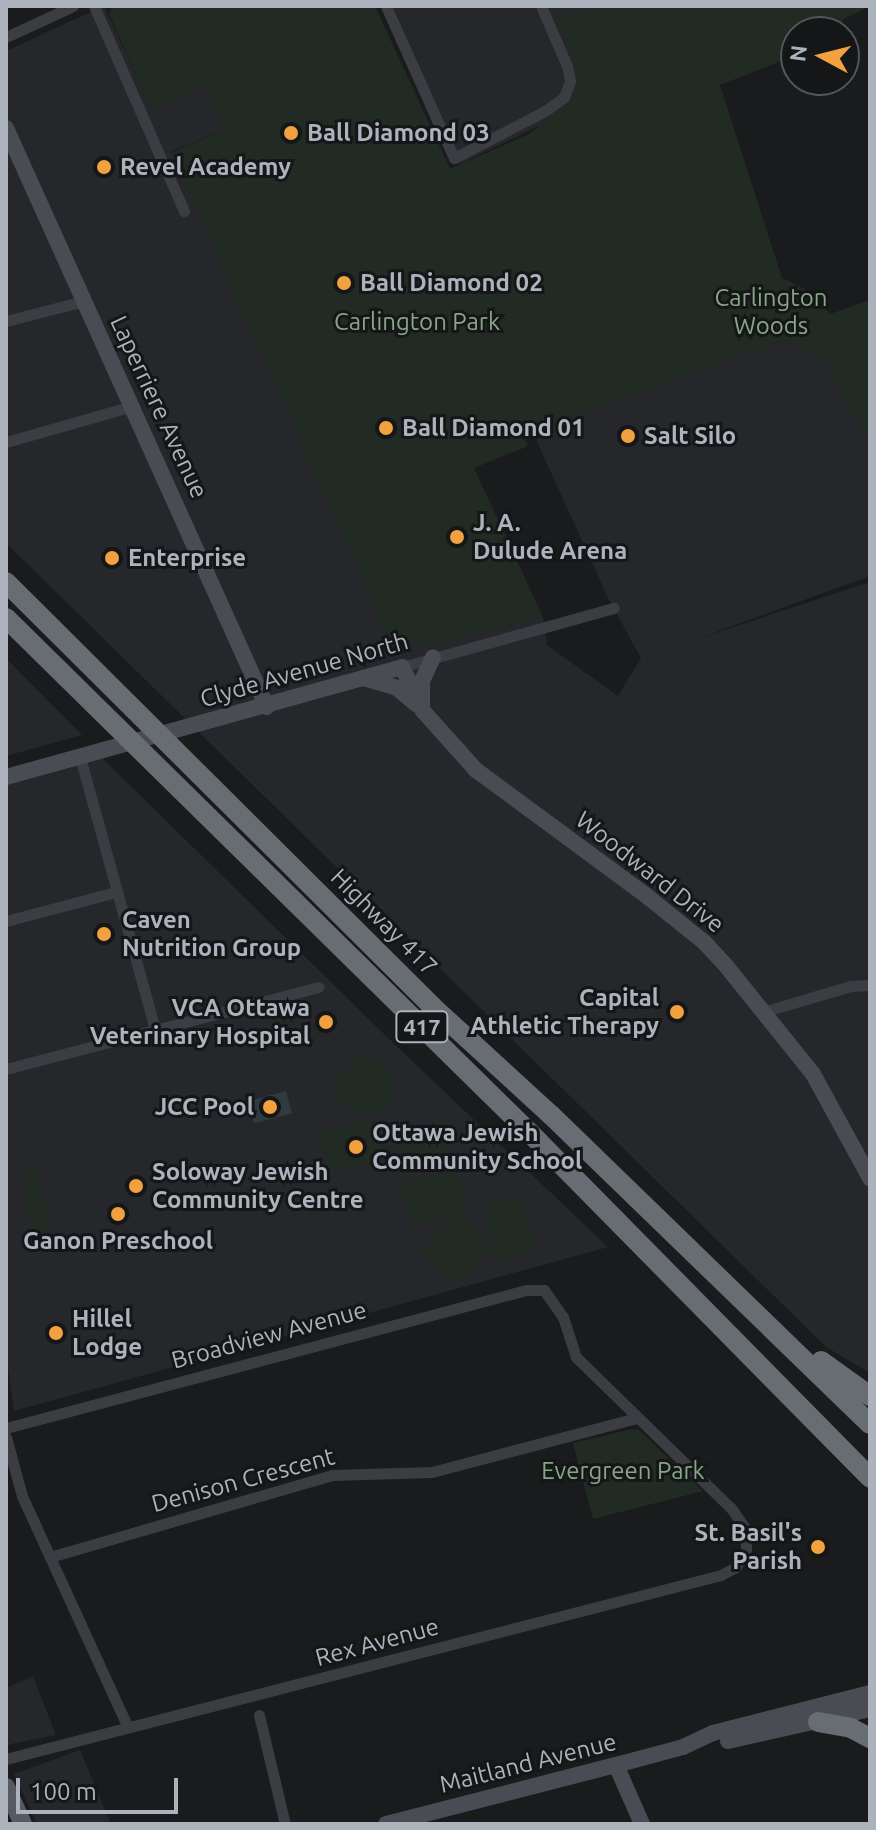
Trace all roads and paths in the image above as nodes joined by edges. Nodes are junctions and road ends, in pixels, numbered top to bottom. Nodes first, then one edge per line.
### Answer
1 (73, 6) edge
2 (94, 6) edge
3 (386, 6) edge
4 (541, 6) edge
5 (6, 37) edge
6 (6, 128) edge
7 (184, 211) dead end
8 (84, 301) junction
9 (6, 321) edge
10 (132, 406) junction
11 (6, 442) edge
12 (6, 582) edge
13 (614, 608) dead end
14 (6, 618) edge
15 (433, 657) junction
16 (402, 667) junction
17 (362, 678) junction
18 (267, 707) junction
19 (423, 711) junction
20 (80, 757) junction
21 (6, 777) edge
22 (116, 892) junction
23 (6, 921) edge
24 (870, 985) edge
25 (318, 987) dead end
26 (762, 1012) junction
27 (155, 1030) junction
28 (6, 1069) edge
29 (870, 1178) edge
30 (776, 1330) junction
31 (870, 1396) edge
32 (637, 1418) junction
33 (870, 1424) edge
34 (6, 1428) edge
35 (6, 1437) edge
36 (870, 1478) edge
37 (50, 1557) junction
38 (870, 1693) edge
39 (870, 1709) edge
40 (259, 1715) dead end
41 (818, 1722) junction
42 (128, 1727) junction
43 (870, 1738) edge
44 (683, 1747) junction
45 (6, 1759) edge
46 (616, 1765) junction
47 (6, 1787) edge
48 (23, 1824) edge
49 (285, 1824) edge
50 (386, 1824) edge
51 (642, 1824) edge

1 - 5 street
2 - 7 street
3 - 4 street
6 - 8 street, Laperriere Avenue
8 - 9 street
8 - 10 street, Laperriere Avenue
10 - 11 street
10 - 18 street, Laperriere Avenue
12 - 30 highway, Highway 417 / 417
13 - 15 street, Clyde Avenue North
14 - 36 highway, 417
15 - 16 street, Clyde Avenue North
15 - 19 street
16 - 17 street, Clyde Avenue North
16 - 19 street, Woodward Drive
17 - 18 street, Clyde Avenue North
17 - 19 street
18 - 20 street, Clyde Avenue North
19 - 26 street, Woodward Drive
20 - 21 street, Clyde Avenue North
20 - 22 street
22 - 23 street
22 - 27 street
24 - 26 street
25 - 27 street
26 - 29 street, Woodward Drive
27 - 28 street
30 - 31 highway
30 - 33 highway, Highway 417 / 417
32 - 34 street, Broadview Avenue
32 - 37 street, Denison Crescent
32 - 42 street, Rex Avenue
35 - 37 street
37 - 42 street
38 - 44 street, Maitland Avenue
39 - 41 street, Maitland Avenue
40 - 49 street
41 - 43 highway
41 - 44 street, Maitland Avenue
42 - 45 street, Rex Avenue
44 - 46 street, Maitland Avenue
46 - 50 street, Maitland Avenue
46 - 51 street
47 - 48 main road

